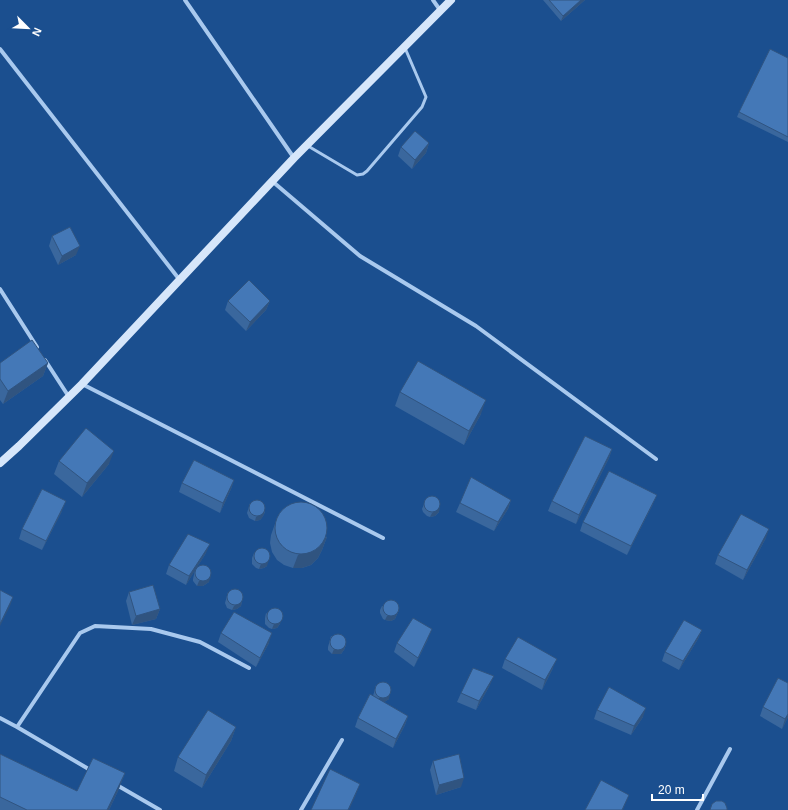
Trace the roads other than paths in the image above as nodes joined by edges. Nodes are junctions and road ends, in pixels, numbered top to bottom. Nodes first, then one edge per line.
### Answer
1 (185, 0) edge
2 (433, 0) edge
3 (450, 0) edge
4 (440, 10) junction
5 (405, 46) junction
6 (0, 49) edge
7 (306, 146) junction
8 (294, 158) junction
9 (272, 181) junction
10 (179, 279) junction
11 (0, 289) edge
12 (39, 350) edge
13 (43, 356) edge
14 (82, 384) junction
15 (69, 396) junction
16 (656, 459) dead end
17 (0, 462) edge
18 (383, 538) dead end
19 (249, 668) dead end
20 (0, 718) edge
21 (17, 727) junction
22 (342, 740) dead end
23 (730, 749) dead end
24 (98, 774) edge
25 (112, 782) edge
26 (160, 810) edge
27 (302, 810) edge
28 (698, 810) edge

1 - 8 street
2 - 4 street
3 - 4 street
4 - 5 street
5 - 7 street
5 - 7 lane
6 - 10 street
7 - 8 street
8 - 9 street
9 - 10 street
9 - 16 street
10 - 14 street
11 - 12 street
13 - 15 street
14 - 15 street
14 - 18 street
15 - 17 street
19 - 21 street
20 - 21 street
21 - 24 street
22 - 27 street
23 - 28 street
25 - 26 street

